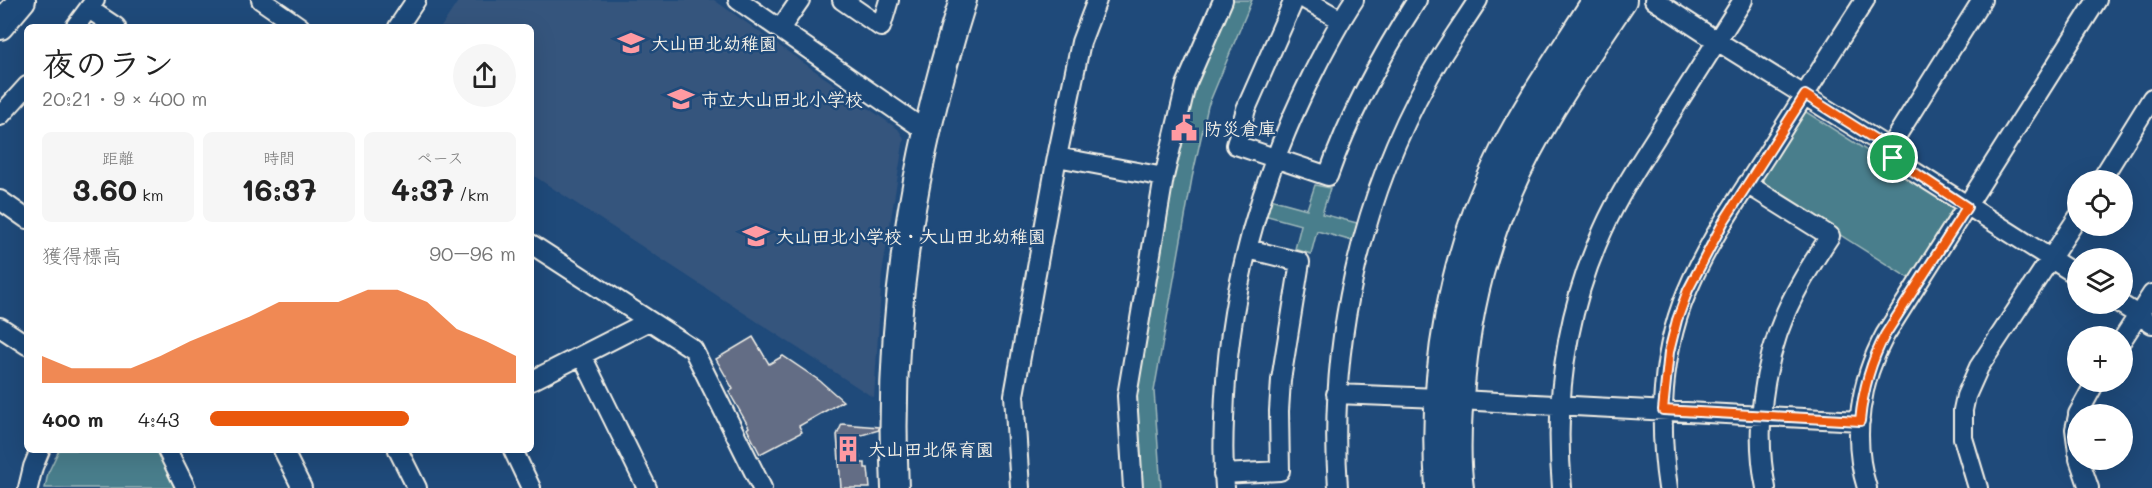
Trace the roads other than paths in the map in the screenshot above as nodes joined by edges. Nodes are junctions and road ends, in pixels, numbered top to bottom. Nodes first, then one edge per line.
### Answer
1 (22, 0) edge
2 (261, 0) edge
3 (416, 0) edge
4 (738, 0) edge
5 (800, 0) edge
6 (842, 0) edge
7 (889, 0) edge
8 (963, 0) edge
9 (1097, 0) edge
10 (1222, 0) edge
11 (1294, 0) edge
12 (1306, 0) edge
13 (1354, 0) edge
14 (1417, 0) edge
15 (1478, 0) edge
16 (1596, 0) edge
17 (1623, 0) edge
18 (1654, 0) edge
19 (1743, 0) edge
20 (1865, 0) edge
21 (1982, 0) edge
22 (2097, 0) edge
23 (92, 4) edge
24 (1341, 20) junction
25 (77, 24) edge
26 (113, 24) edge
27 (296, 24) edge
28 (401, 24) edge
29 (0, 26) edge
30 (780, 28) junction
31 (1717, 41) junction
32 (24, 92) edge
33 (1805, 95) junction
34 (2152, 98) edge
35 (0, 116) edge
36 (926, 131) junction
37 (1889, 148) junction
38 (1057, 157) junction
39 (1274, 159) junction
40 (2107, 170) edge
41 (1164, 177) junction
42 (1748, 184) junction
43 (0, 200) edge
44 (1967, 207) junction
45 (24, 217) edge
46 (2067, 234) edge
47 (534, 246) edge
48 (1248, 249) junction
49 (2051, 259) junction
50 (2067, 269) edge
51 (2152, 294) edge
52 (2145, 319) edge
53 (649, 321) junction
54 (0, 327) edge
55 (2133, 330) edge
56 (24, 343) edge
57 (582, 356) junction
58 (534, 380) edge
59 (1336, 394) junction
60 (1449, 399) junction
61 (1559, 405) junction
62 (1663, 410) junction
63 (1762, 416) junction
64 (1860, 421) junction
65 (39, 453) edge
66 (168, 453) edge
67 (284, 453) edge
68 (400, 453) edge
69 (514, 453) edge
70 (2083, 470) edge
71 (1224, 481) edge
72 (28, 488) edge
73 (186, 488) edge
74 (302, 488) edge
75 (417, 488) edge
76 (531, 488) edge
77 (647, 488) edge
78 (762, 488) edge
79 (895, 488) edge
80 (1020, 488) edge
81 (1133, 488) edge
82 (1338, 488) edge
83 (1439, 488) edge
84 (1460, 488) edge
85 (1562, 488) edge
86 (1668, 488) edge
87 (1766, 488) edge
88 (1867, 488) edge
89 (1978, 488) edge
90 (2089, 488) edge

1 - 29 street
2 - 27 street
3 - 28 street
4 - 30 street
5 - 30 street
6 - 7 street
8 - 36 street
9 - 38 street
10 - 41 street
11 - 39 street
12 - 24 street
13 - 24 street
14 - 39 street
15 - 59 street
16 - 60 street
17 - 60 street
18 - 31 street
19 - 31 street
20 - 33 street
21 - 37 street
22 - 44 street
23 - 25 street
23 - 26 street
24 - 39 street
30 - 36 street
31 - 33 street
31 - 61 street
32 - 35 street
33 - 37 street
33 - 42 street
34 - 40 street
36 - 79 street
37 - 44 street
38 - 41 street
38 - 80 street
39 - 48 street
41 - 81 street
42 - 62 street
42 - 63 street
43 - 45 street
44 - 49 street
44 - 64 street
46 - 49 street
47 - 53 street
48 - 71 street
48 - 71 street
49 - 50 street
49 - 89 street
51 - 52 street
52 - 55 street
53 - 57 street
53 - 78 street
54 - 56 street
57 - 58 street
57 - 77 street
59 - 60 street
59 - 82 street
60 - 61 street
60 - 83 street
60 - 84 street
61 - 62 street
61 - 85 street
62 - 63 street
62 - 86 street
63 - 64 street
63 - 87 street
64 - 88 street
65 - 72 street
66 - 73 street
67 - 74 street
68 - 75 street
69 - 76 street
70 - 90 street

